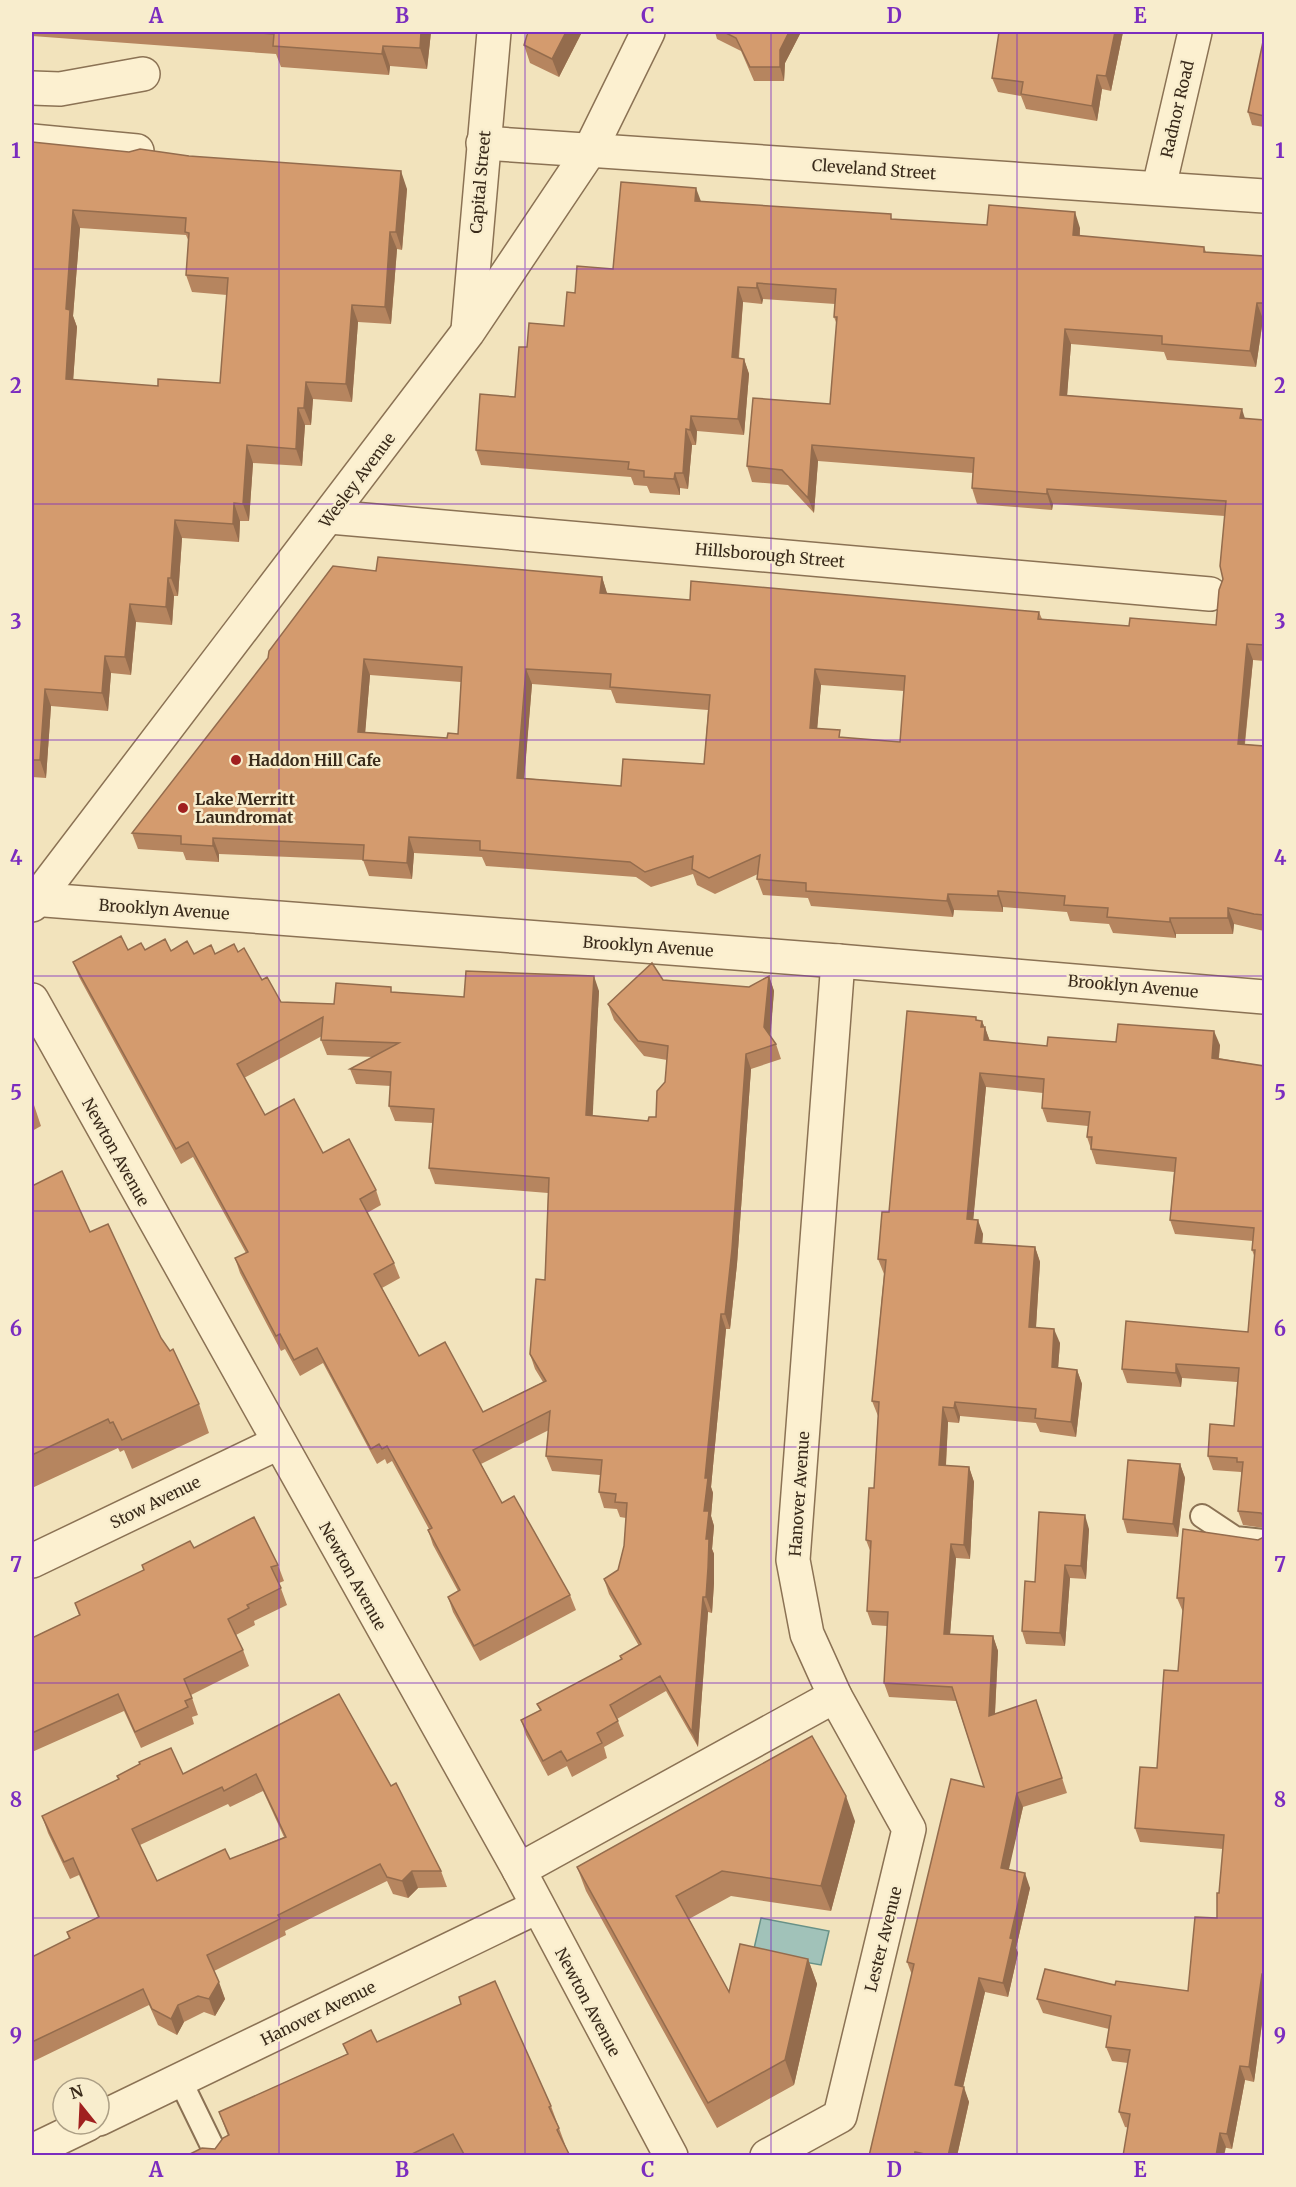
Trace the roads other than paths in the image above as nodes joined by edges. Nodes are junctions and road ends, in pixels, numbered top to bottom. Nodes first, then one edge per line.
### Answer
1 (494, 32) edge
2 (648, 32) edge
3 (1195, 32) edge
4 (143, 74) dead end
5 (32, 88) edge
6 (32, 141) edge
7 (483, 143) junction
8 (590, 150) junction
9 (137, 151) edge
10 (1159, 187) junction
11 (1264, 196) edge
12 (468, 332) junction
13 (330, 517) junction
14 (1210, 594) dead end
15 (33, 901) edge
16 (838, 960) junction
17 (1264, 997) edge
18 (32, 1000) edge
19 (278, 1443) junction
20 (1202, 1516) dead end
21 (1264, 1541) edge
22 (32, 1561) edge
23 (835, 1696) junction
24 (519, 1870) junction
25 (537, 1907) junction
26 (180, 2080) junction
27 (111, 2112) edge
28 (63, 2136) edge
29 (32, 2151) edge
30 (217, 2156) edge
31 (671, 2156) edge
32 (767, 2156) edge

1 - 7 street, Capital Street
2 - 8 street, Wesley Avenue
3 - 10 street, Radnor Road
4 - 5 street
6 - 9 street
7 - 8 street, Cleveland Street
7 - 12 street, Capital Street
8 - 10 street, Cleveland Street
8 - 12 street, Wesley Avenue
10 - 11 street, Cleveland Street
12 - 13 street, Wesley Avenue
13 - 14 street, Hillsborough Street
13 - 15 street, Wesley Avenue
15 - 16 street, Brooklyn Avenue
16 - 17 street, Brooklyn Avenue
16 - 23 street, Hanover Avenue
18 - 19 street, Newton Avenue
19 - 22 street, Stow Avenue
19 - 24 street, Newton Avenue
20 - 21 lane
23 - 24 street
23 - 32 street, Lester Avenue
24 - 25 street, Newton Avenue
25 - 26 street, Hanover Avenue
25 - 31 street, Newton Avenue
26 - 27 street, Hanover Avenue
26 - 30 lane
28 - 29 street

